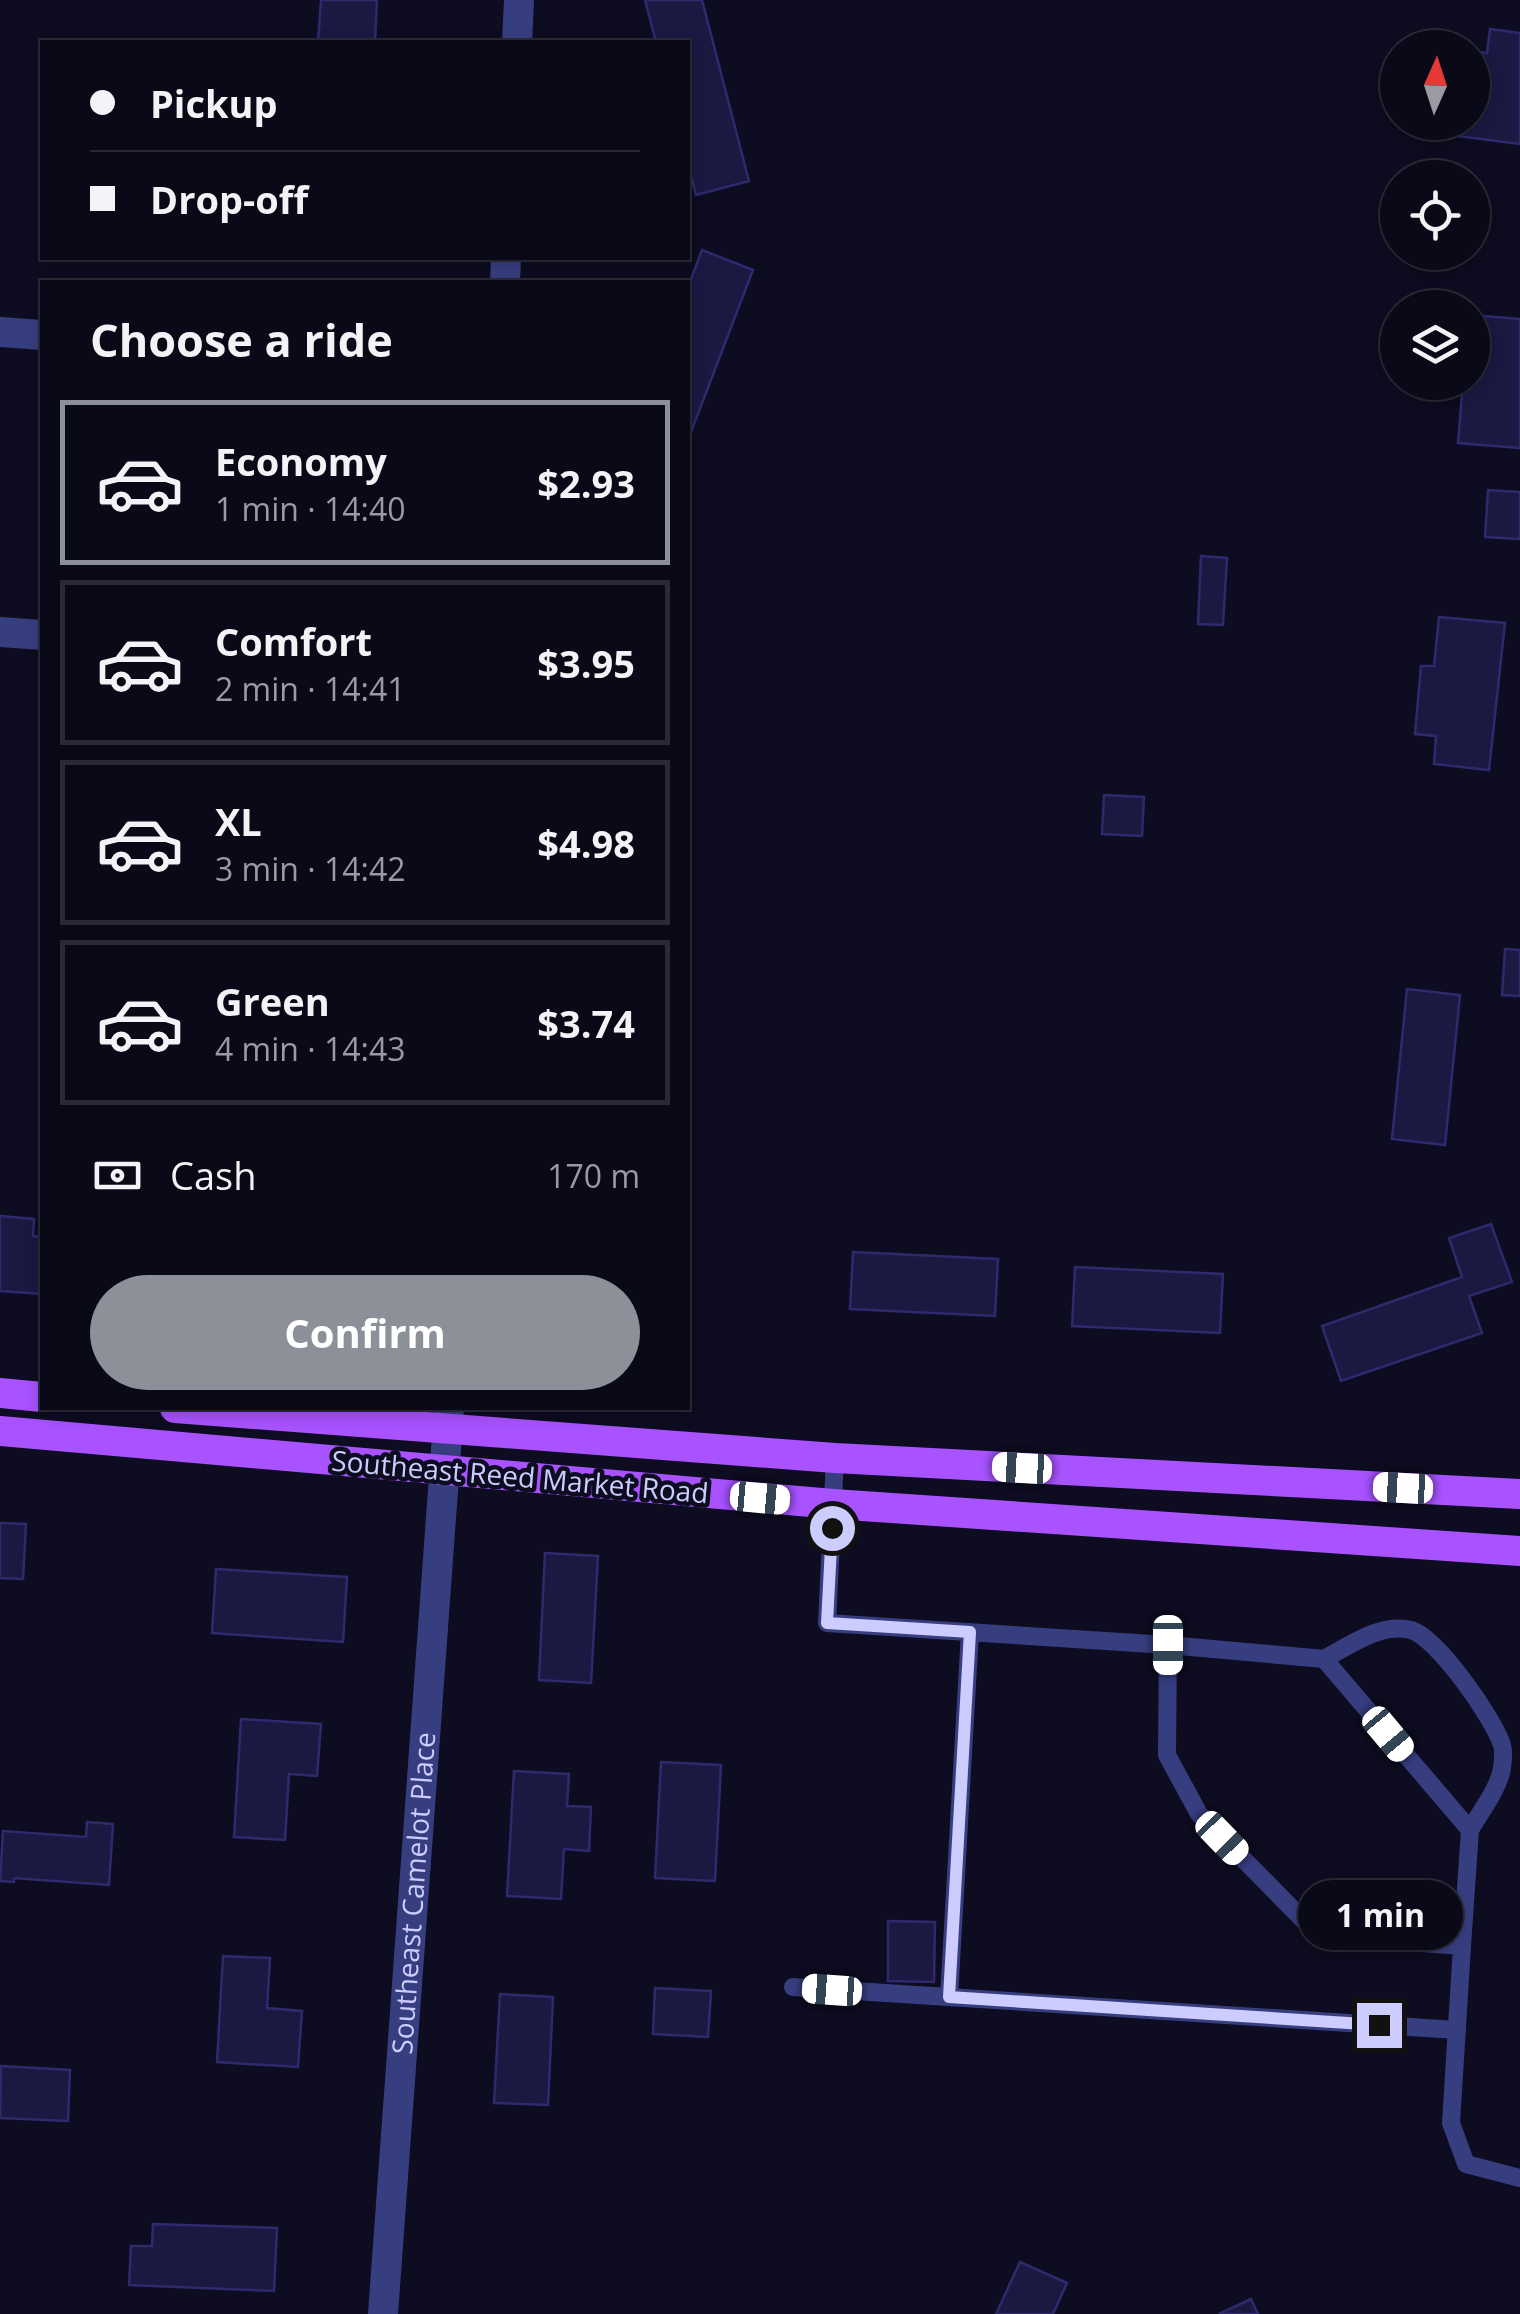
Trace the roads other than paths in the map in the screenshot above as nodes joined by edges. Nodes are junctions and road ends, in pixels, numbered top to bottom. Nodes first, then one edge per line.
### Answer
1 (519, 0) edge
2 (517, 40) edge
3 (0, 332) edge
4 (40, 335) edge
5 (0, 632) edge
6 (40, 635) edge
7 (0, 1393) edge
8 (40, 1397) edge
9 (225, 1410) edge
10 (448, 1419) edge
11 (0, 1431) edge
12 (836, 1458) junction
13 (445, 1471) junction
14 (1520, 1494) edge
15 (833, 1504) junction
16 (1520, 1552) edge
17 (970, 1632) junction
18 (1168, 1645) junction
19 (1324, 1659) junction
20 (1470, 1830) junction
21 (1462, 1946) junction
22 (793, 1987) dead end
23 (949, 1997) junction
24 (1457, 2030) junction
25 (1520, 2178) edge
26 (384, 2314) edge

1 - 2 street
3 - 4 street
5 - 6 street
7 - 8 main road
9 - 10 main road, Southeast Reed Market Road
10 - 12 main road, Southeast Reed Market Road
10 - 13 street, Southeast Camelot Place
11 - 13 main road, Southeast Reed Market Road
12 - 14 main road, Southeast Reed Market Road
12 - 15 lane
13 - 15 main road, Southeast Reed Market Road
13 - 26 street, Southeast Camelot Place
15 - 16 main road, Southeast Reed Market Road
15 - 17 lane
17 - 18 lane
17 - 23 lane
18 - 19 lane
18 - 21 lane
19 - 20 lane
19 - 20 lane
20 - 21 lane
21 - 24 lane
22 - 23 lane
23 - 24 lane
24 - 25 lane

